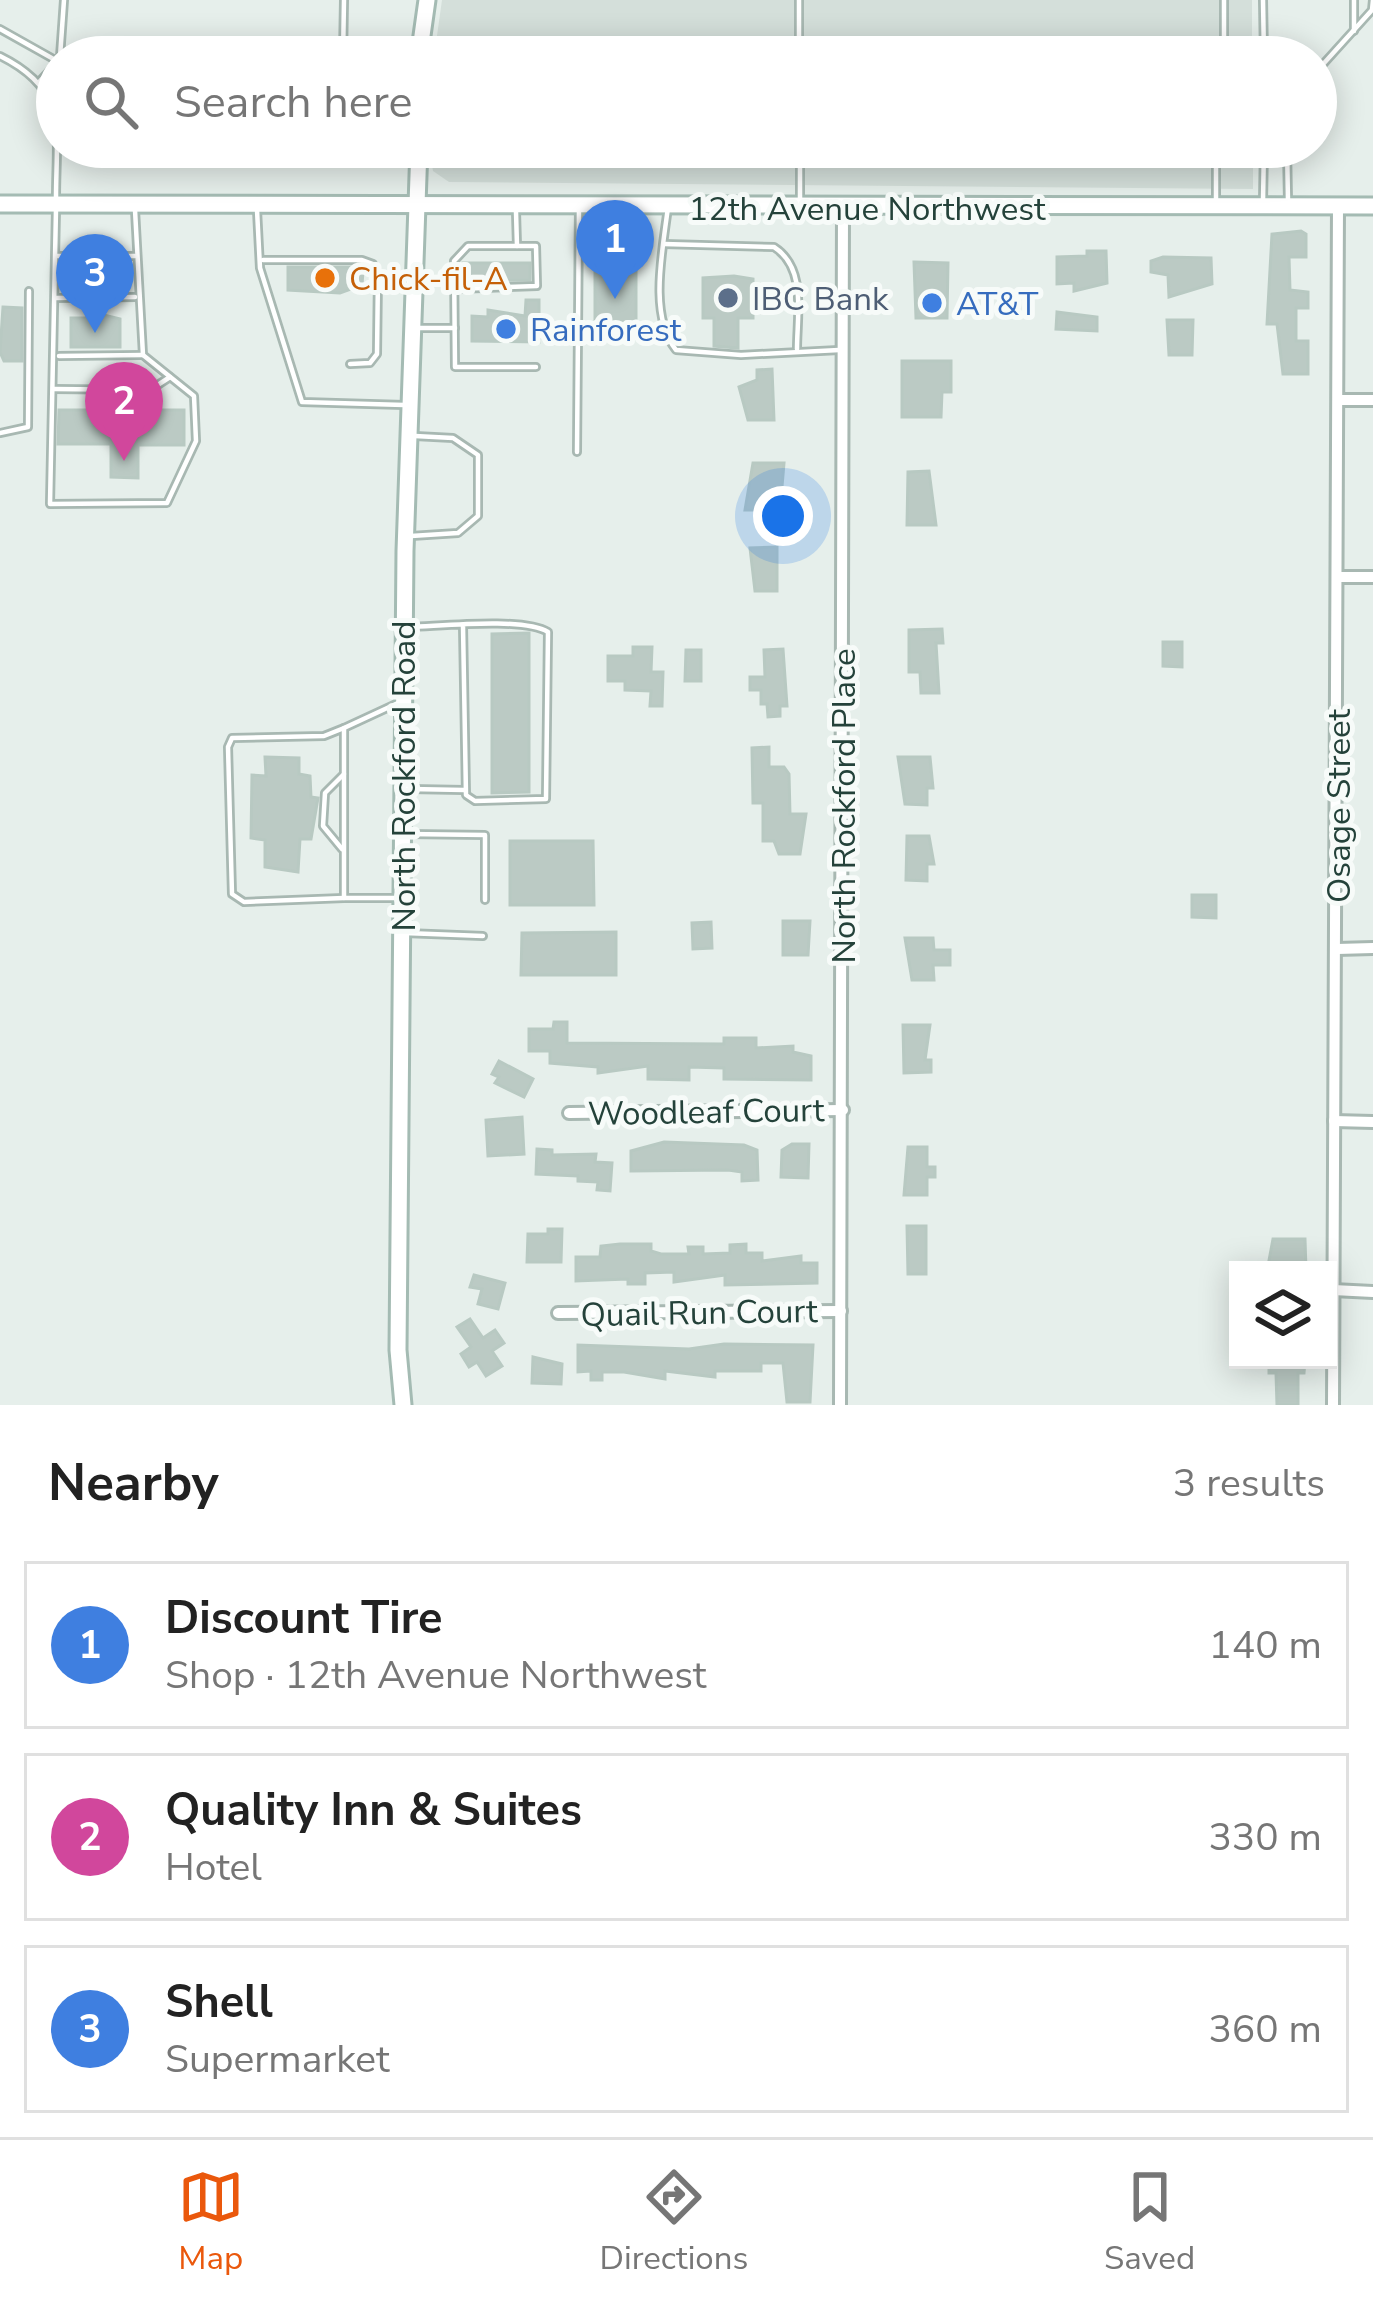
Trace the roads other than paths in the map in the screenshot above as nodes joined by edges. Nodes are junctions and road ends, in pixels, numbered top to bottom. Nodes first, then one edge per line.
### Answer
1 (64, 0) edge
2 (344, 0) edge
3 (427, 0) edge
4 (799, 0) edge
5 (1224, 0) edge
6 (1264, 0) edge
7 (1354, 0) edge
8 (1372, 0) edge
9 (0, 29) edge
10 (1354, 31) junction
11 (60, 36) edge
12 (343, 36) edge
13 (421, 36) edge
14 (800, 36) edge
15 (1224, 36) edge
16 (1264, 36) edge
17 (36, 48) edge
18 (1337, 49) edge
19 (0, 56) edge
20 (36, 78) edge
21 (55, 168) edge
22 (419, 168) edge
23 (800, 168) edge
24 (1216, 168) edge
25 (1264, 168) edge
26 (1287, 168) edge
27 (0, 204) edge
28 (56, 204) junction
29 (135, 204) junction
30 (256, 205) junction
31 (420, 205) junction
32 (515, 206) junction
33 (579, 206) junction
34 (1338, 206) junction
35 (1373, 206) edge
36 (668, 207) junction
37 (1263, 207) junction
38 (1288, 207) junction
39 (800, 208) junction
40 (843, 208) junction
41 (1216, 208) junction
42 (664, 244) junction
43 (517, 246) junction
44 (56, 256) junction
45 (136, 256) junction
46 (260, 260) junction
47 (454, 289) junction
48 (29, 291) dead end
49 (137, 297) junction
50 (56, 298) junction
51 (415, 328) junction
52 (455, 328) junction
53 (797, 350) junction
54 (843, 350) junction
55 (143, 355) junction
56 (56, 356) junction
57 (350, 364) dead end
58 (536, 367) dead end
59 (171, 377) junction
60 (54, 389) junction
61 (1338, 400) junction
62 (1373, 400) edge
63 (411, 405) junction
64 (0, 433) edge
65 (410, 436) junction
66 (577, 452) dead end
67 (405, 536) junction
68 (1339, 577) junction
69 (1373, 577) edge
70 (464, 626) junction
71 (404, 627) junction
72 (404, 701) junction
73 (344, 728) junction
74 (344, 774) junction
75 (403, 789) junction
76 (464, 790) junction
77 (402, 834) junction
78 (344, 852) junction
79 (344, 898) junction
80 (402, 898) junction
81 (484, 900) dead end
82 (402, 933) junction
83 (483, 936) dead end
84 (1373, 948) edge
85 (1337, 950) junction
86 (843, 1110) junction
87 (568, 1113) dead end
88 (1334, 1121) junction
89 (1373, 1122) edge
90 (1333, 1261) edge
91 (1337, 1290) edge
92 (1373, 1292) edge
93 (841, 1311) junction
94 (557, 1313) dead end
95 (1333, 1369) edge
96 (403, 1405) edge
97 (840, 1405) edge
98 (1333, 1405) edge

1 - 11 lane
2 - 12 lane
3 - 13 main road
4 - 14 lane
5 - 15 lane
6 - 16 lane
7 - 10 lane
8 - 10 lane
9 - 17 lane
10 - 18 lane
19 - 20 lane
21 - 28 lane
22 - 31 main road, North Rockford Road
23 - 39 lane
24 - 41 lane
25 - 37 lane
26 - 38 lane
27 - 28 main road, 12th Avenue Northwest
28 - 29 main road, 12th Avenue Northwest
28 - 44 lane
29 - 30 main road, 12th Avenue Northwest
29 - 45 lane
30 - 31 main road, 12th Avenue Northwest
30 - 46 lane
31 - 32 main road, 12th Avenue Northwest
31 - 51 main road, North Rockford Road
32 - 33 main road, 12th Avenue Northwest
32 - 43 lane
33 - 36 main road, 12th Avenue Northwest
33 - 66 lane
34 - 35 main road, 12th Avenue Northwest
34 - 38 main road, 12th Avenue Northwest
34 - 61 street, Osage Street
36 - 39 main road, 12th Avenue Northwest
36 - 42 lane
37 - 38 main road, 12th Avenue Northwest
37 - 41 main road, 12th Avenue Northwest
39 - 40 main road, 12th Avenue Northwest
40 - 41 main road, 12th Avenue Northwest
40 - 54 street, North Rockford Place
42 - 53 lane
42 - 53 lane
43 - 47 lane
43 - 47 lane
44 - 45 lane
44 - 50 lane
45 - 49 lane
46 - 57 lane
46 - 63 lane
47 - 52 lane
48 - 64 lane
49 - 50 lane
49 - 55 lane
50 - 56 lane
51 - 52 lane
51 - 63 main road, North Rockford Road
52 - 58 lane
53 - 54 lane
54 - 86 street, North Rockford Place
55 - 56 lane
55 - 59 lane
56 - 60 lane
59 - 60 lane
59 - 60 lane
61 - 62 street
61 - 68 street, Osage Street
63 - 65 main road, North Rockford Road
65 - 67 main road, North Rockford Road
65 - 67 lane
67 - 71 main road, North Rockford Road
68 - 69 street
68 - 85 street, Osage Street
70 - 71 lane
70 - 76 lane
70 - 76 lane
71 - 72 main road, North Rockford Road
72 - 73 lane
72 - 75 main road, North Rockford Road
73 - 74 lane
73 - 79 lane
74 - 78 lane
74 - 78 lane
75 - 76 lane
75 - 77 main road, North Rockford Road
77 - 80 main road, North Rockford Road
77 - 81 lane
78 - 79 lane
79 - 80 lane
80 - 82 main road, North Rockford Road
82 - 83 lane
82 - 96 main road, North Rockford Road
84 - 85 street
85 - 88 street, Osage Street
86 - 87 street, Woodleaf Court
86 - 93 street, North Rockford Place
88 - 89 street
88 - 90 street, Osage Street
91 - 92 street
93 - 94 street, Quail Run Court
93 - 97 street, North Rockford Place
95 - 98 street, Osage Street

